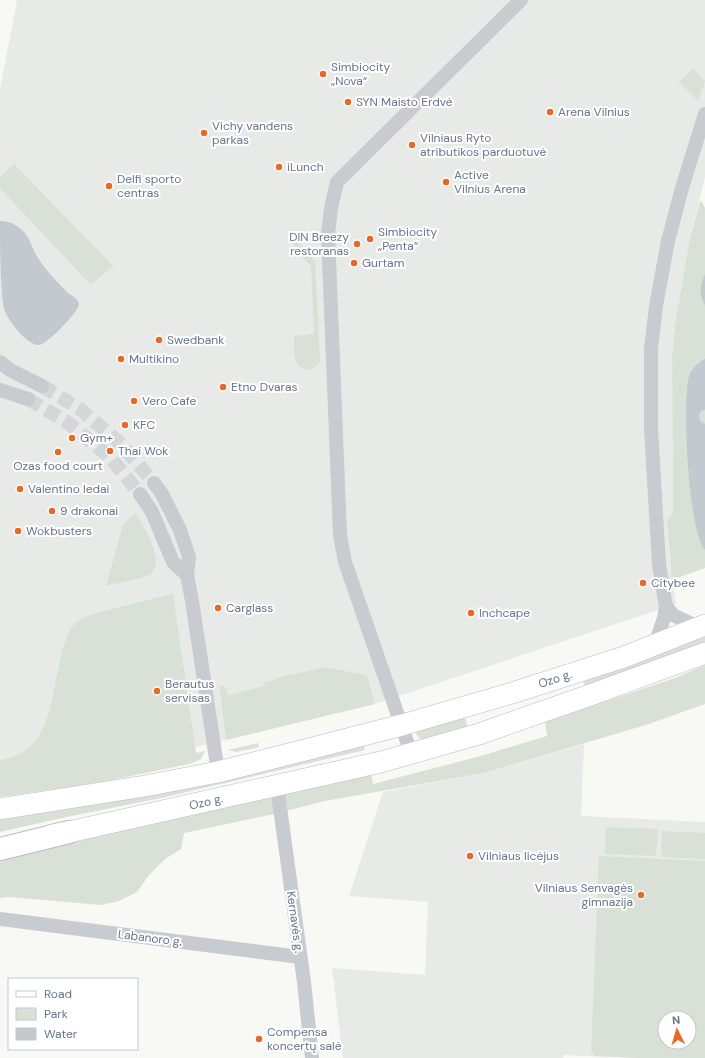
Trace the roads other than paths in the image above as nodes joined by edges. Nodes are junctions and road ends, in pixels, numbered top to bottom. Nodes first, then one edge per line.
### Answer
1 (521, 0) edge
2 (705, 114) edge
3 (3, 367) edge
4 (42, 386) tunnel mouth
5 (0, 390) edge
6 (28, 399) tunnel mouth
7 (154, 483) tunnel mouth
8 (140, 494) tunnel mouth
9 (187, 575) junction
10 (666, 606) junction
11 (702, 627) edge
12 (655, 645) junction
13 (705, 653) edge
14 (402, 725) junction
15 (411, 754) junction
16 (218, 772) junction
17 (277, 786) junction
18 (0, 809) edge
19 (70, 832) junction
20 (0, 842) edge
21 (0, 849) edge
22 (0, 919) edge
23 (300, 957) junction
24 (312, 1058) edge

1 - 14 street
2 - 10 street
3 - 4 street
5 - 6 street
7 - 9 street
8 - 9 street
9 - 16 street
10 - 11 street
10 - 12 street
11 - 12 main road, Ozo g.
12 - 14 main road, Ozo g.
13 - 15 main road, Ozo g.
14 - 15 street
14 - 16 main road, Ozo g.
15 - 17 main road, Ozo g.
16 - 18 main road, Ozo g.
17 - 19 main road, Ozo g.
17 - 23 street, Kernavės g.
19 - 20 main road, Ozo g.
19 - 21 highway
22 - 23 street, Labanoro g.
23 - 24 street, Kernavės g.

